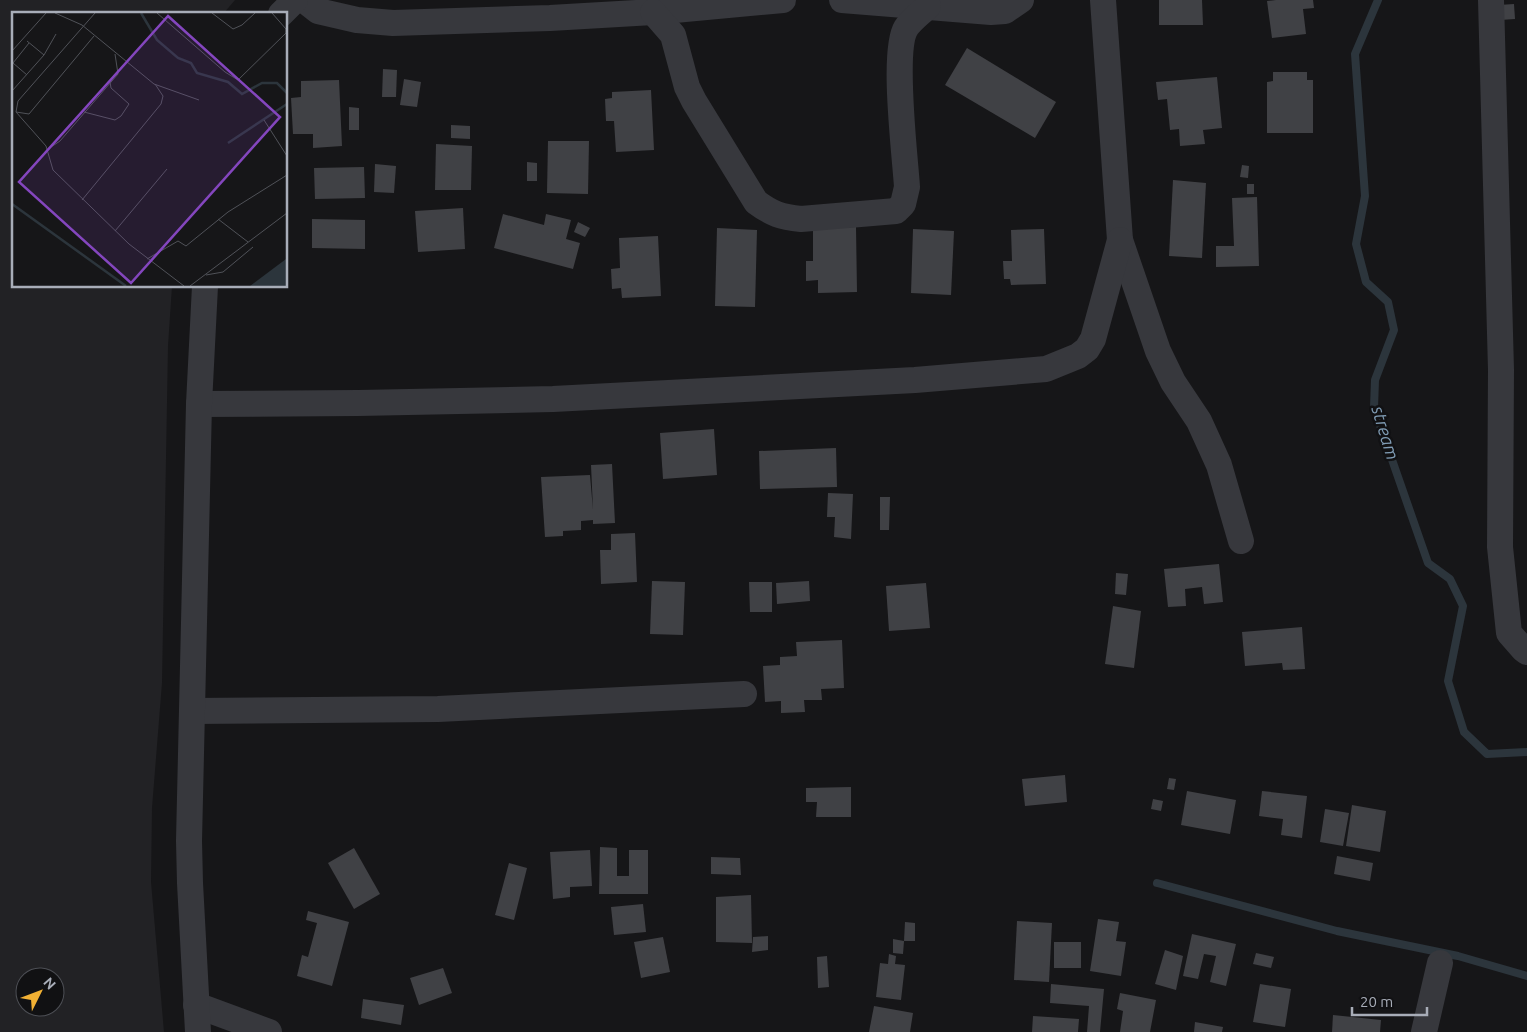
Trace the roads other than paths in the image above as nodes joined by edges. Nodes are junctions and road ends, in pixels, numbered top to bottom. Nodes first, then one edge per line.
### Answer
1 (295, 0) edge
2 (304, 0) edge
3 (782, 0) edge
4 (842, 0) edge
5 (1021, 0) edge
6 (1103, 0) edge
7 (1491, 0) edge
8 (928, 6) junction
9 (283, 12) edge
10 (653, 12) junction
11 (1120, 240) junction
12 (205, 288) edge
13 (199, 404) junction
14 (1241, 541) dead end
15 (1527, 652) edge
16 (744, 694) dead end
17 (192, 711) junction
18 (1440, 963) dead end
19 (196, 1005) junction
20 (198, 1032) edge
21 (269, 1032) edge
22 (1424, 1032) edge

1 - 9 street
2 - 10 street
3 - 10 street
4 - 8 street
5 - 8 street
6 - 11 street
7 - 15 street
8 - 10 street
11 - 13 street
11 - 14 street
12 - 13 street
13 - 17 street
16 - 17 street
17 - 19 street
18 - 22 street
19 - 20 street
19 - 21 street

